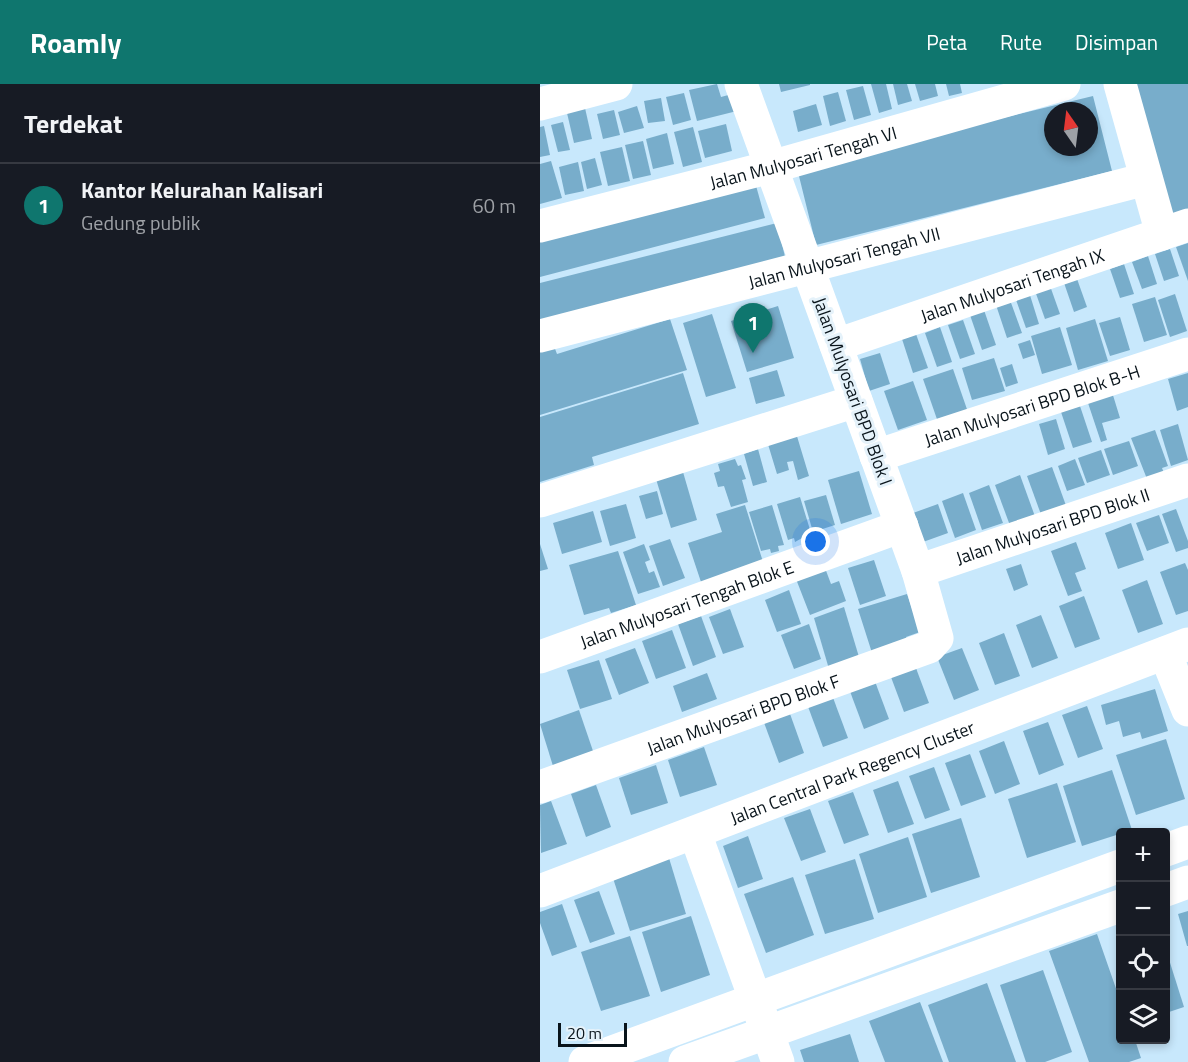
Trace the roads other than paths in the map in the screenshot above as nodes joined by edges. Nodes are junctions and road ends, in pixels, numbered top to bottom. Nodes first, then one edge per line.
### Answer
1 (616, 84) edge
2 (741, 84) edge
3 (1064, 84) edge
4 (1120, 84) edge
5 (540, 104) edge
6 (771, 167) junction
7 (1146, 179) junction
8 (540, 226) edge
9 (1175, 230) edge
10 (807, 265) junction
11 (540, 336) edge
12 (836, 345) junction
13 (1188, 354) edge
14 (856, 401) junction
15 (876, 456) junction
16 (1188, 480) edge
17 (540, 501) edge
18 (902, 526) junction
19 (918, 571) junction
20 (937, 632) joint
21 (1176, 649) edge
22 (540, 657) edge
23 (1188, 710) edge
24 (540, 787) edge
25 (695, 833) junction
26 (1188, 842) edge
27 (1170, 849) edge
28 (1116, 867) edge
29 (1188, 882) edge
30 (1170, 889) edge
31 (540, 891) edge
32 (1116, 907) edge
33 (756, 997) junction
34 (768, 1031) junction
35 (585, 1062) edge
36 (685, 1062) edge
37 (778, 1062) edge

1 - 5 street
2 - 6 street, Jalan Mulyosari BPD Blok I
3 - 6 street, Jalan Mulyosari Tengah VI
4 - 7 street
6 - 8 street, Jalan Mulyosari Tengah VI
6 - 10 street, Jalan Mulyosari BPD Blok I
7 - 9 street
7 - 10 street, Jalan Mulyosari Tengah VII
9 - 12 street, Jalan Mulyosari Tengah IX
10 - 11 street, Jalan Mulyosari Tengah VII
10 - 12 street, Jalan Mulyosari BPD Blok I
12 - 14 street, Jalan Mulyosari BPD Blok I
13 - 15 street, Jalan Mulyosari BPD Blok B-H
14 - 15 street, Jalan Mulyosari BPD Blok I
14 - 17 street
15 - 18 street, Jalan Mulyosari BPD Blok I
16 - 19 street, Jalan Mulyosari BPD Blok II
18 - 19 street, Jalan Mulyosari BPD Blok I
18 - 22 street, Jalan Mulyosari Tengah Blok E
19 - 20 street, Jalan Mulyosari BPD Blok I
20 - 24 street, Jalan Mulyosari BPD Blok F
21 - 23 street, Jalan Central Park Regency Cluster
21 - 25 street, Jalan Central Park Regency Cluster
25 - 31 street, Jalan Central Park Regency Cluster
25 - 33 street
26 - 27 street
28 - 33 street
29 - 30 street
32 - 34 street
33 - 34 street
33 - 35 street
34 - 36 street
34 - 37 street

